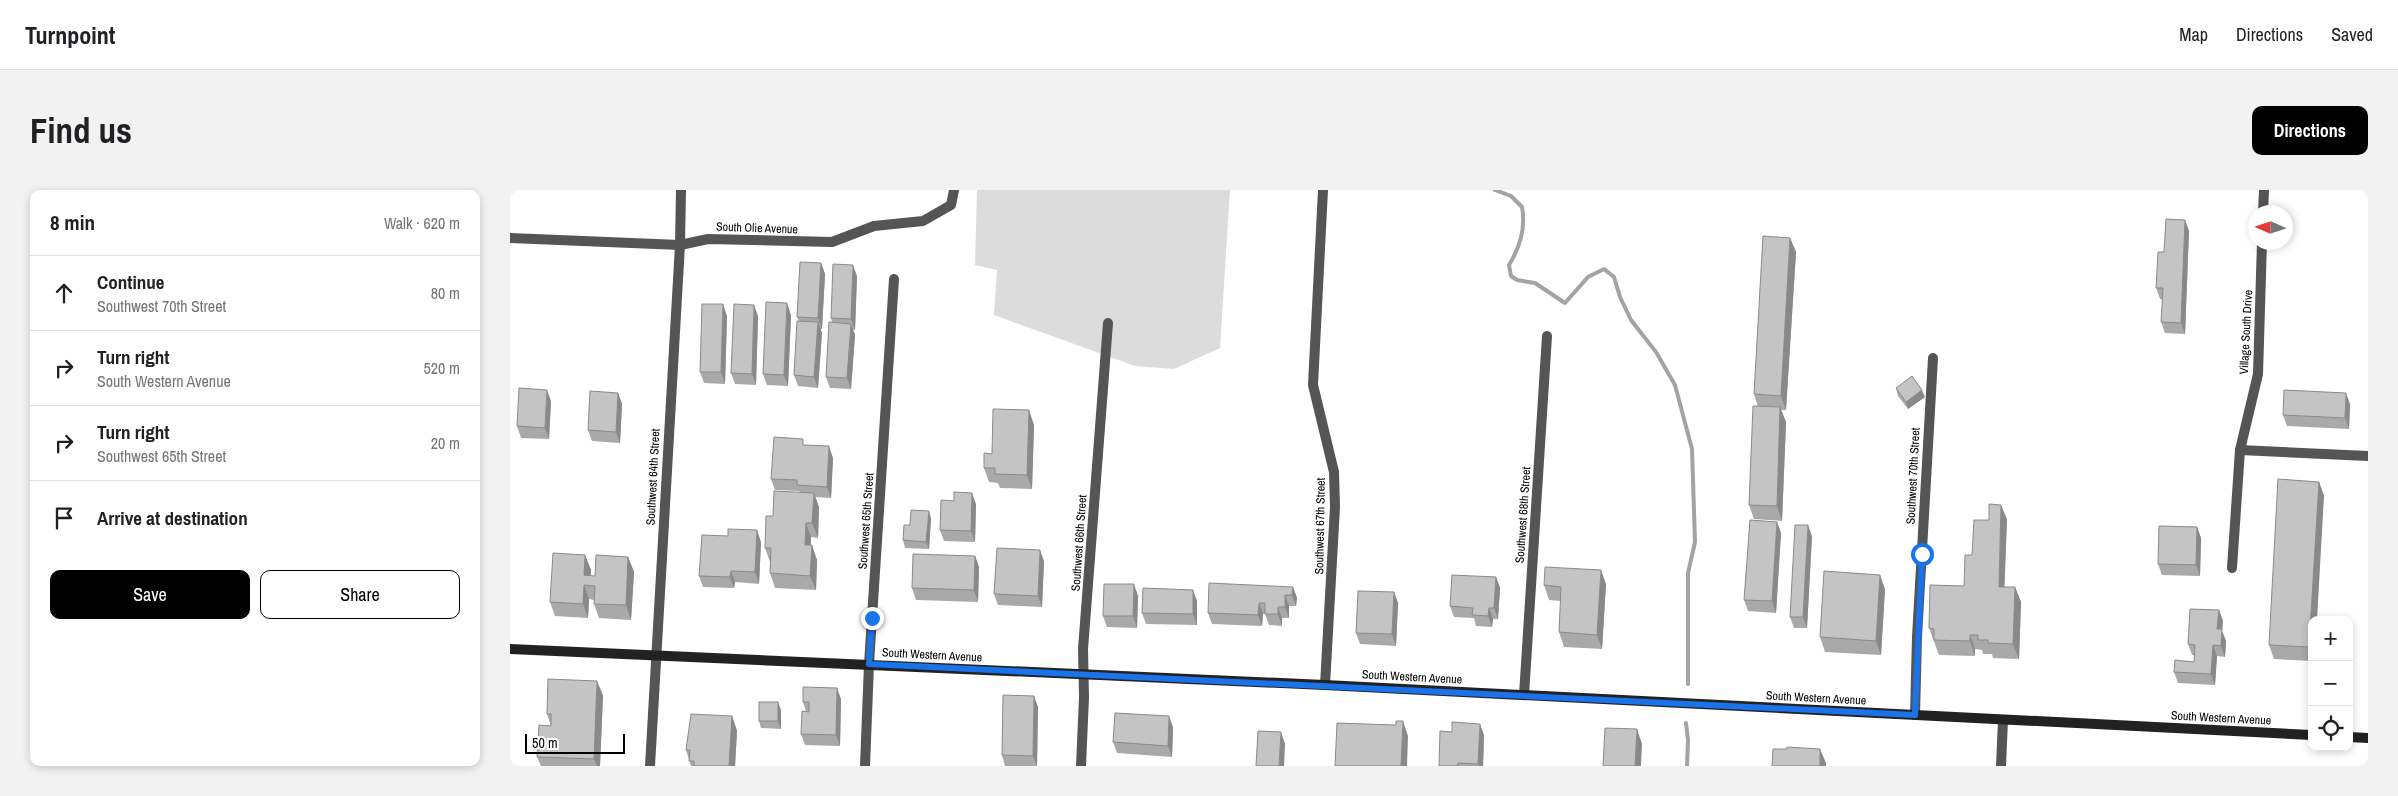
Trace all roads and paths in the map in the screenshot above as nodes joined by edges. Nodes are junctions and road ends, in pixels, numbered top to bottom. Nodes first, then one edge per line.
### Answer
1 (681, 190) edge
2 (954, 190) edge
3 (1323, 190) edge
4 (2264, 190) edge
5 (2263, 205) edge
6 (510, 238) edge
7 (680, 245) junction
8 (2262, 250) edge
9 (894, 279) dead end
10 (1108, 323) dead end
11 (1547, 336) dead end
12 (1933, 358) dead end
13 (2240, 450) junction
14 (2368, 456) edge
15 (2232, 568) dead end
16 (510, 648) edge
17 (655, 655) junction
18 (869, 664) junction
19 (1084, 674) junction
20 (1325, 685) junction
21 (1524, 695) junction
22 (1915, 715) junction
23 (2003, 720) junction
24 (2308, 735) edge
25 (2353, 737) edge
26 (2368, 738) edge
27 (650, 766) edge
28 (865, 766) edge
29 (1080, 766) edge
30 (2001, 766) edge

1 - 7 street, Southwest 64th Street
2 - 7 street, South Olie Avenue
3 - 20 street, Southwest 67th Street
4 - 5 street
6 - 7 street, South Olie Avenue
7 - 17 street, Southwest 64th Street
8 - 13 street, Village South Drive
9 - 18 street, Southwest 65th Street
10 - 19 street, Southwest 66th Street
11 - 21 street, Southwest 68th Street
12 - 22 street, Southwest 70th Street
13 - 14 street
13 - 15 street, Village South Drive
16 - 17 main road, South Western Avenue
17 - 18 main road, South Western Avenue
17 - 27 street, Southwest 64th Street
18 - 19 main road, South Western Avenue
18 - 28 street, Southwest 65th Street
19 - 20 main road, South Western Avenue
19 - 29 street, Southwest 66th Street
20 - 21 main road, South Western Avenue
21 - 22 main road, South Western Avenue
22 - 23 main road, South Western Avenue
23 - 24 main road, South Western Avenue
23 - 30 street
25 - 26 main road

